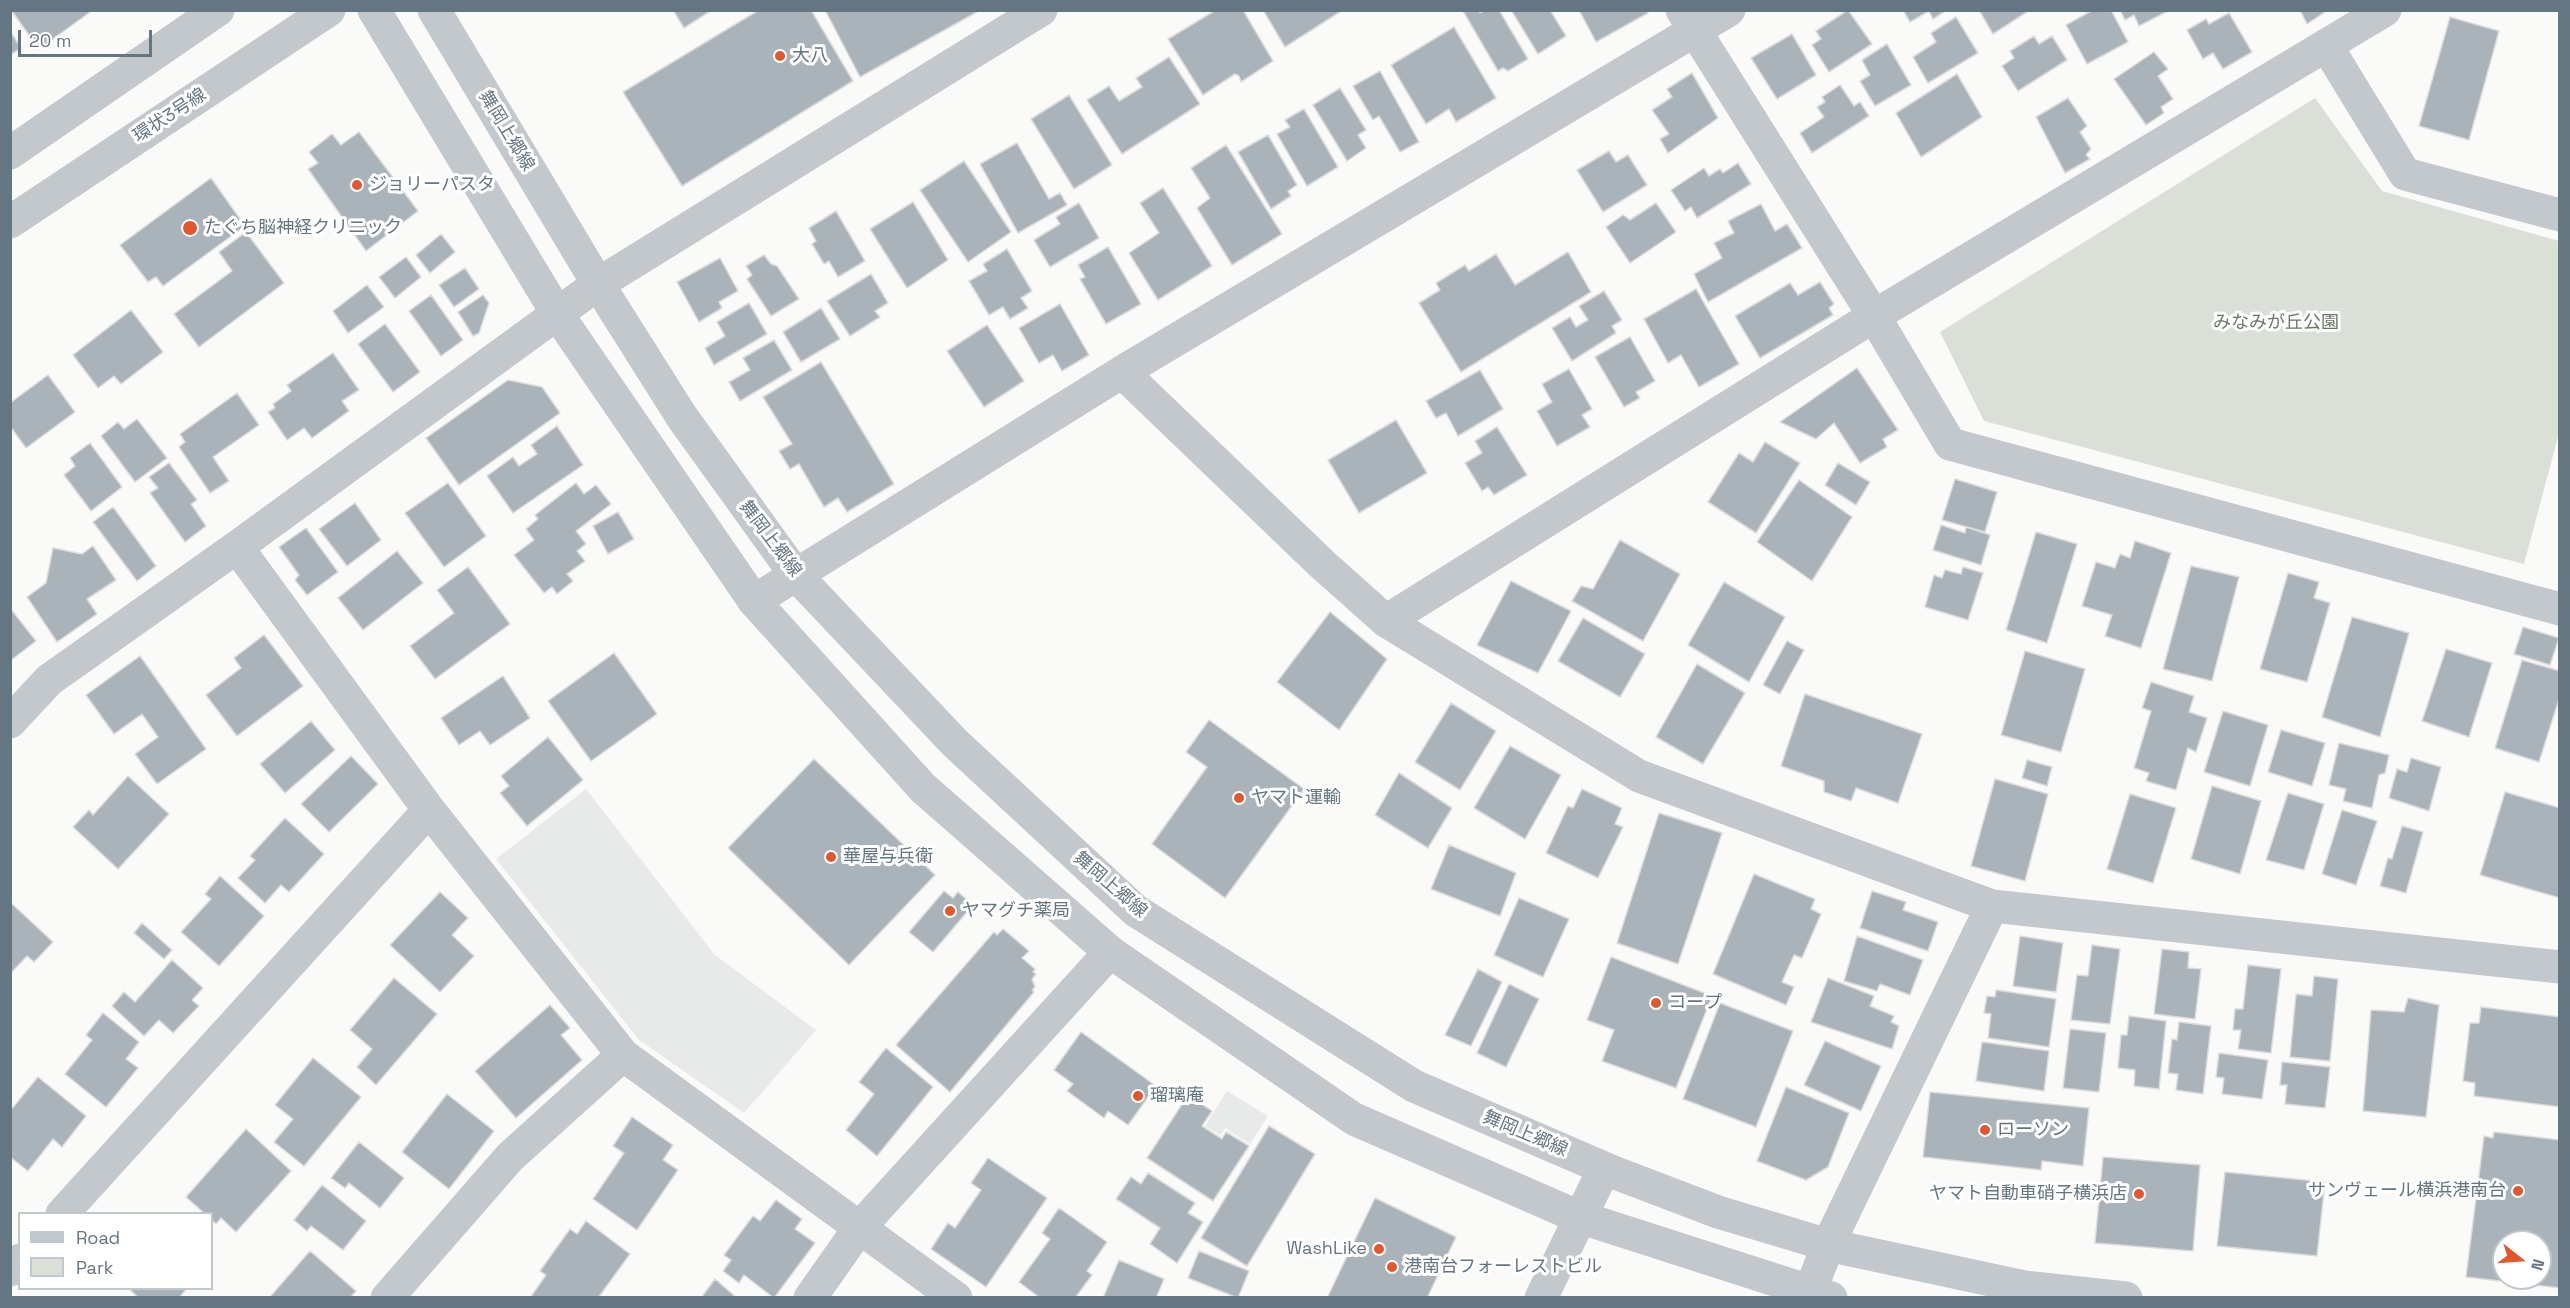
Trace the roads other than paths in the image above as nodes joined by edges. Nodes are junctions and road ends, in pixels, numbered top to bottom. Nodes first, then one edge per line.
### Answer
1 (218, 10) edge
2 (329, 10) edge
3 (374, 10) edge
4 (434, 10) edge
5 (1041, 10) edge
6 (1729, 10) edge
7 (2385, 10) edge
8 (1688, 21) edge
9 (2326, 45) junction
10 (10, 153) edge
11 (2559, 215) edge
12 (10, 222) edge
13 (598, 284) junction
14 (558, 315) junction
15 (1874, 316) junction
16 (1122, 372) junction
17 (237, 547) junction
18 (795, 574) junction
19 (754, 601) junction
20 (2559, 609) edge
21 (1386, 621) junction
22 (10, 722) edge
23 (429, 810) junction
24 (1992, 906) junction
25 (1110, 952) junction
26 (2559, 967) edge
27 (623, 1055) junction
28 (1604, 1168) junction
29 (64, 1212) edge
30 (1579, 1217) junction
31 (860, 1227) junction
32 (1828, 1245) junction
33 (1821, 1295) edge
34 (387, 1298) edge
35 (810, 1298) edge
36 (956, 1298) edge
37 (1541, 1298) edge
38 (2126, 1298) edge

1 - 10 street
2 - 12 street, 環状3号線
3 - 14 street
4 - 13 street, 舞岡上郷線
5 - 13 street
6 - 8 street
7 - 9 street
8 - 15 street
8 - 16 street
9 - 11 street
9 - 15 street
13 - 14 street
13 - 18 street, 舞岡上郷線
14 - 17 street
14 - 19 street
15 - 20 street
15 - 21 street
16 - 18 street
16 - 21 street
17 - 22 street
17 - 23 street
18 - 19 street
18 - 28 street, 舞岡上郷線
19 - 25 street
21 - 24 street
23 - 27 street
23 - 29 street
24 - 26 street
24 - 32 street
25 - 30 street
25 - 31 street
27 - 31 street
27 - 34 street
28 - 30 street
28 - 32 street, 舞岡上郷線
30 - 33 street
30 - 37 street
31 - 35 street
31 - 36 street
32 - 33 street
32 - 38 street, 舞岡上郷線

